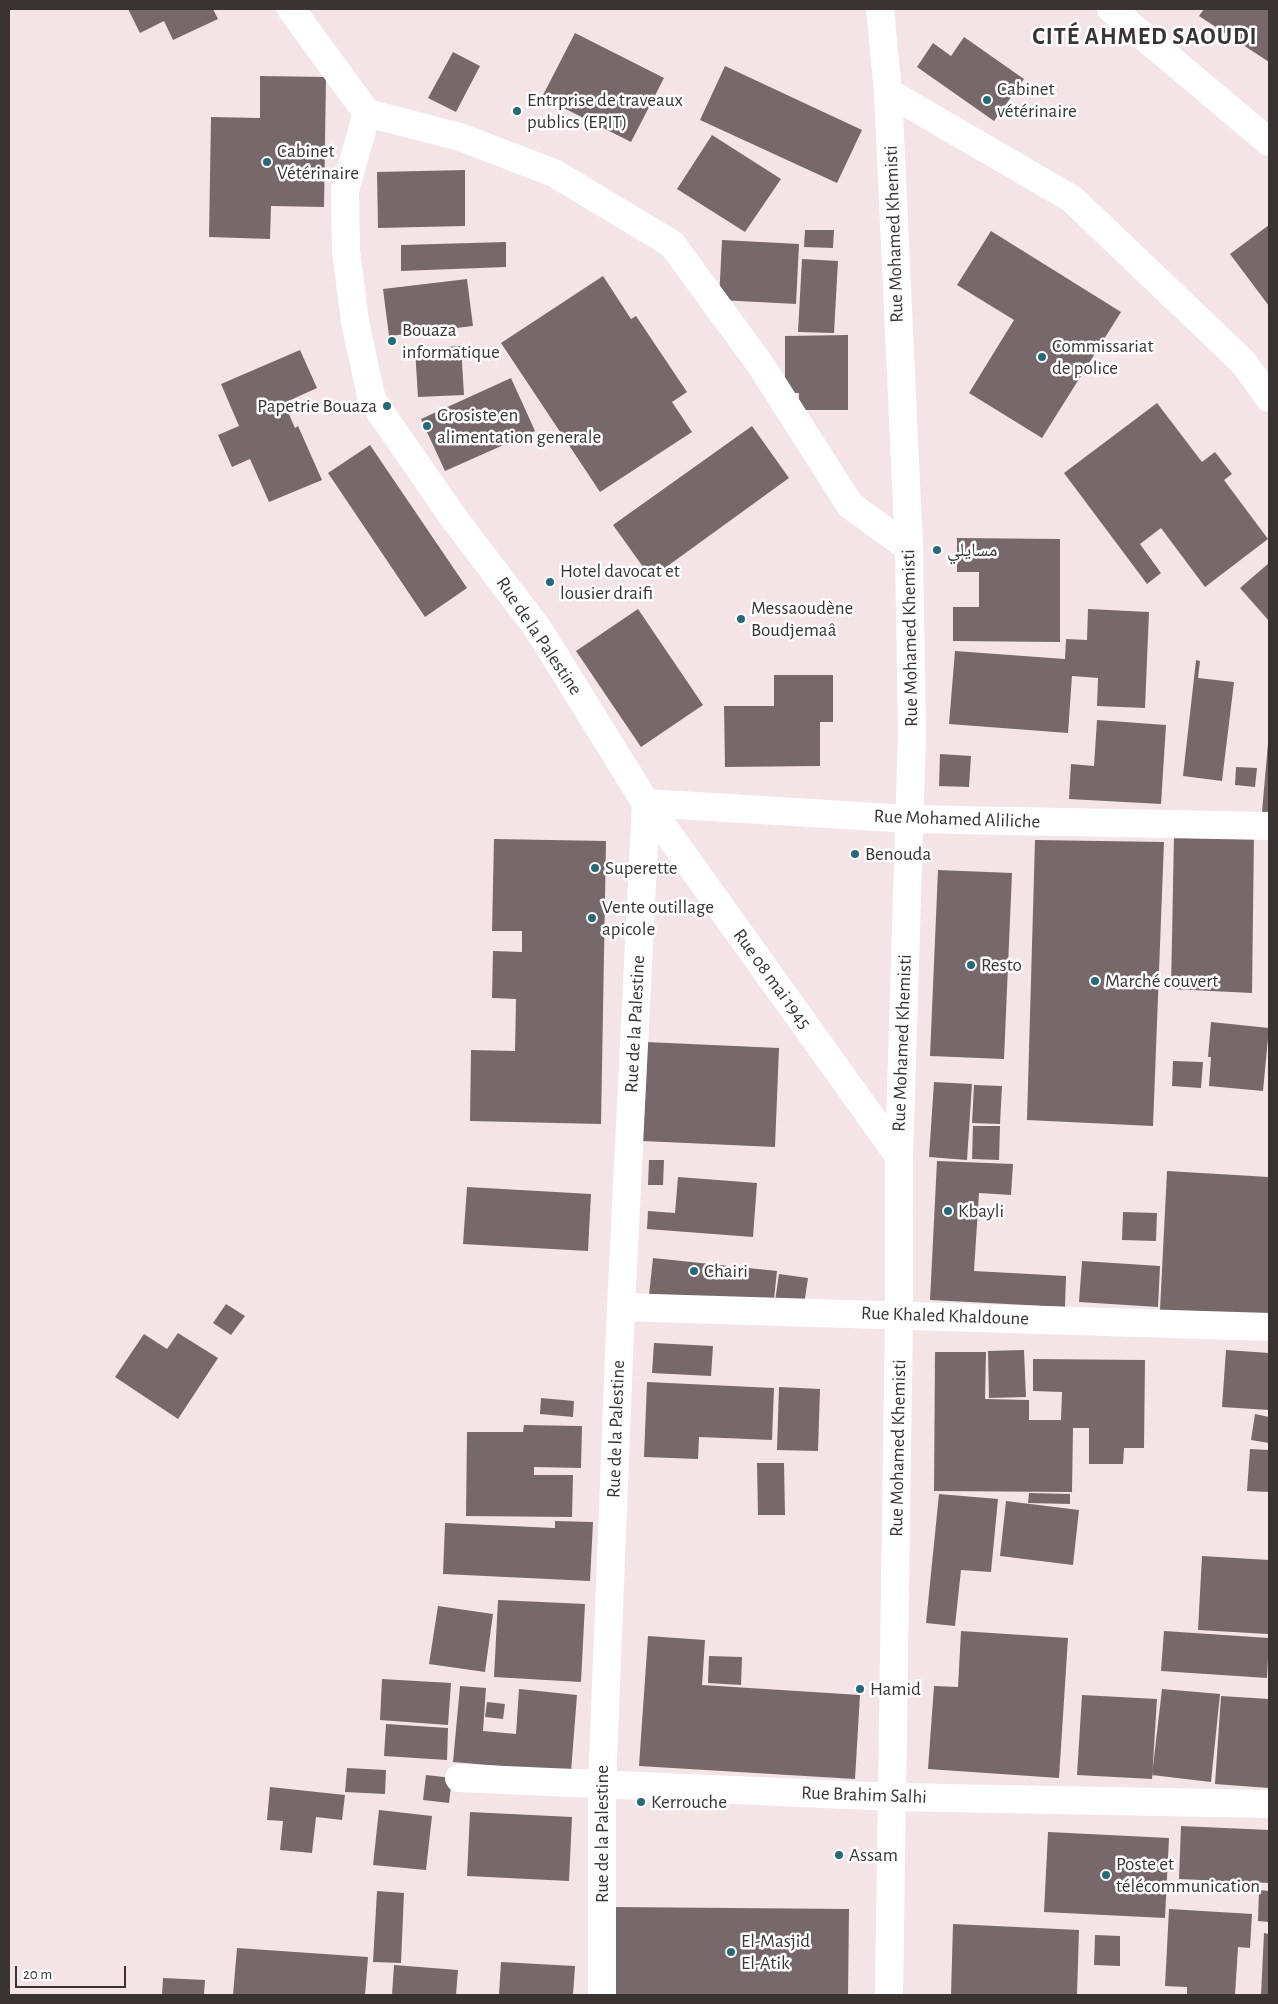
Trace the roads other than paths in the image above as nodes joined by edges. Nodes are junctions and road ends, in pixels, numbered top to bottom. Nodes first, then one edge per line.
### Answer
1 (291, 9) edge
2 (880, 9) edge
3 (1112, 9) edge
4 (888, 92) junction
5 (367, 113) junction
6 (1269, 142) edge
7 (1269, 398) edge
8 (909, 548) junction
9 (646, 803) junction
10 (909, 820) junction
11 (1269, 826) edge
12 (899, 1156) junction
13 (621, 1307) junction
14 (899, 1314) junction
15 (1269, 1327) edge
16 (459, 1778) dead end
17 (602, 1784) junction
18 (893, 1797) junction
19 (1269, 1804) edge
20 (602, 1995) edge
21 (889, 1995) edge

1 - 5 street
2 - 4 street, Rue Mohamed Khemisti
3 - 6 street
4 - 7 street
4 - 8 street, Rue Mohamed Khemisti
5 - 8 street
5 - 9 street, Rue de la Palestine
8 - 10 street, Rue Mohamed Khemisti
9 - 10 street, Rue Mohamed Aliliche
9 - 12 street, Rue 08 mai 1945
9 - 13 street, Rue de la Palestine
10 - 11 street, Rue Mohamed Aliliche
10 - 12 street, Rue Mohamed Khemisti
12 - 14 street, Rue Mohamed Khemisti
13 - 14 street, Rue Khaled Khaldoune
13 - 17 street, Rue de la Palestine
14 - 15 street, Rue Khaled Khaldoune
14 - 18 street, Rue Mohamed Khemisti
16 - 17 street, Rue Brahim Salhi
17 - 18 street, Rue Brahim Salhi
17 - 20 street, Rue de la Palestine
18 - 19 street, Rue Brahim Salhi
18 - 21 street, Rue Mohamed Khemisti

